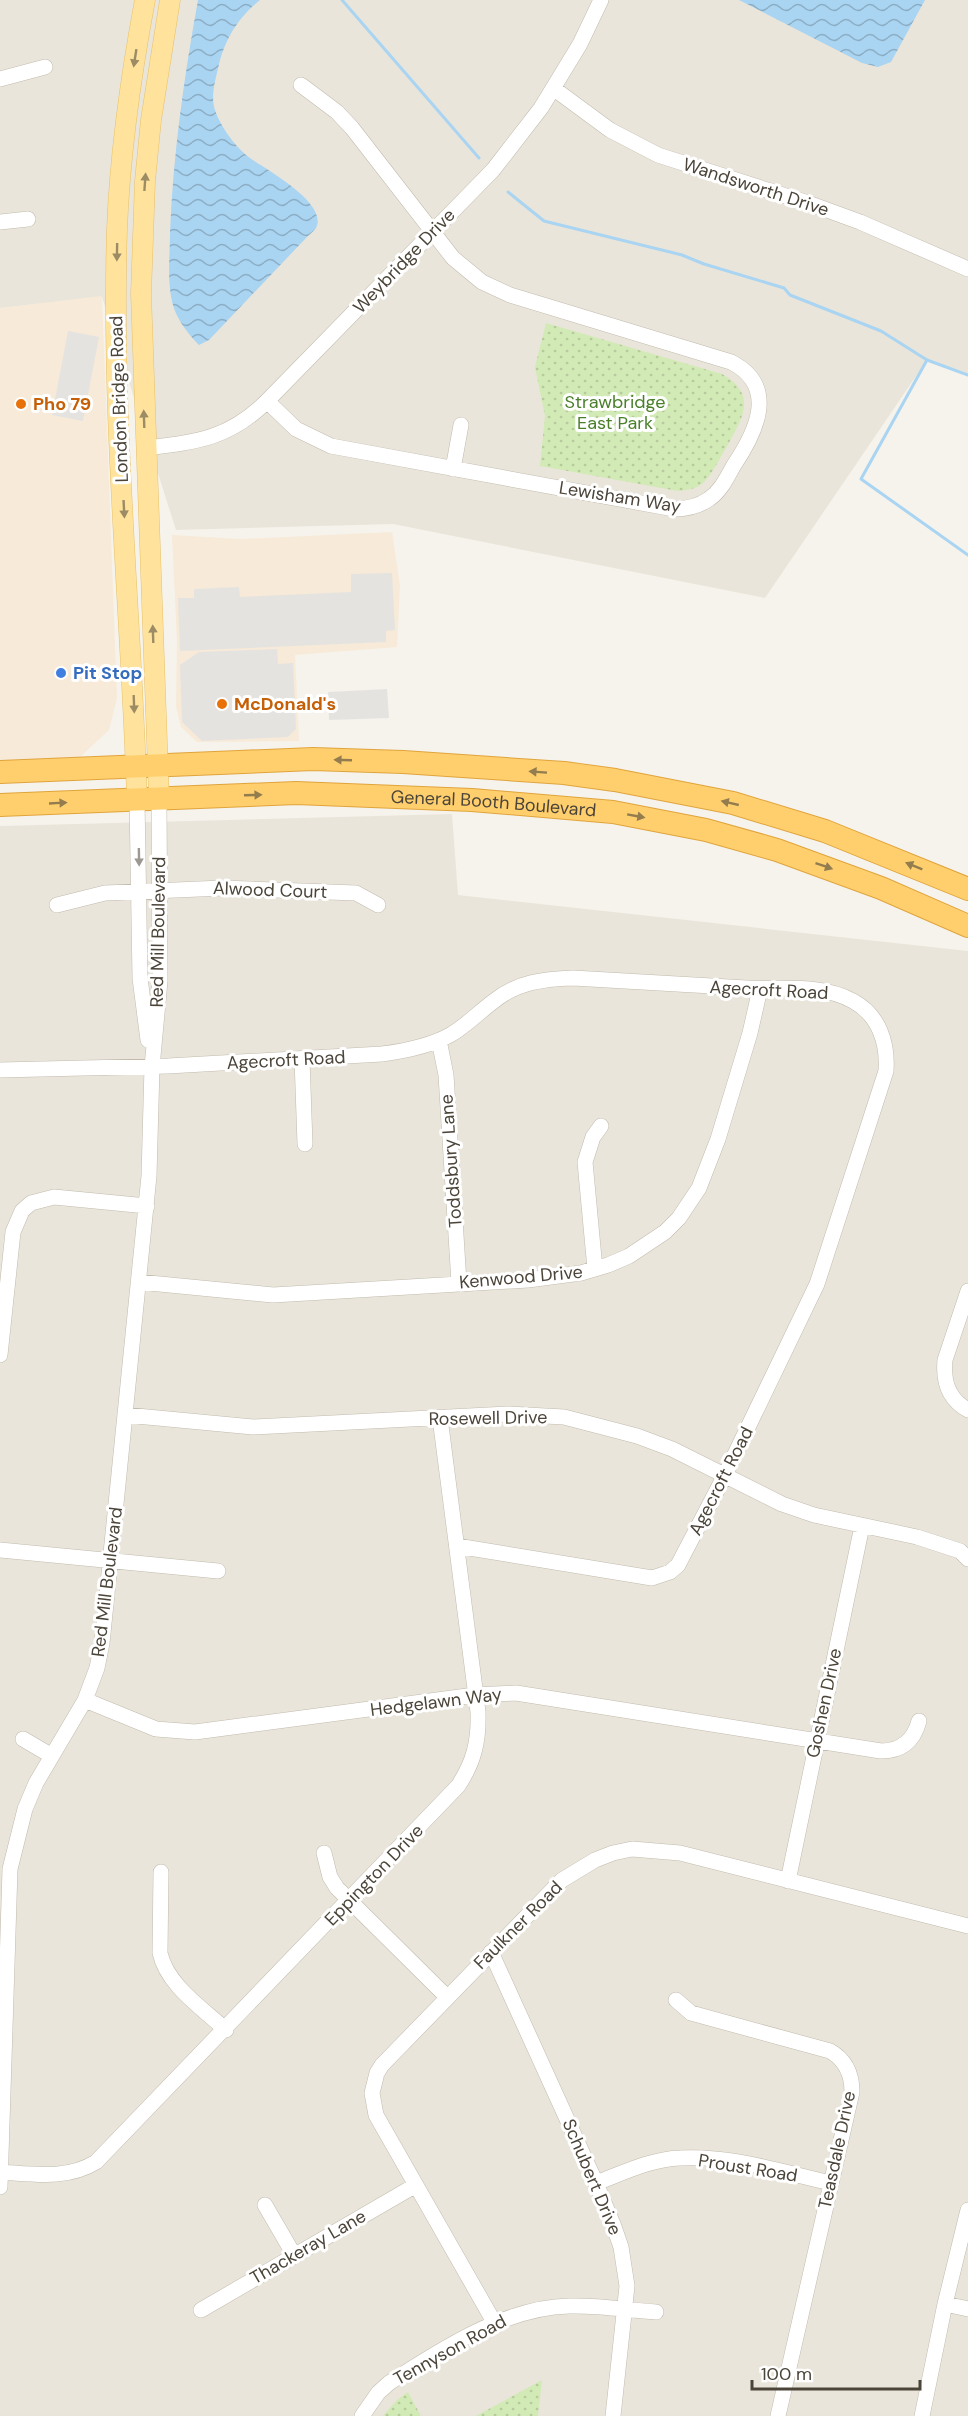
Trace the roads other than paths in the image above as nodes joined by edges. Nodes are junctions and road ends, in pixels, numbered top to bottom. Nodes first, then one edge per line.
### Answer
1 (145, 0) edge
2 (170, 0) edge
3 (601, 0) edge
4 (45, 67) dead end
5 (0, 79) edge
6 (301, 86) dead end
7 (553, 88) junction
8 (28, 219) dead end
9 (0, 222) edge
10 (433, 233) junction
11 (968, 269) edge
12 (267, 401) junction
13 (461, 424) dead end
14 (146, 447) junction
15 (453, 469) junction
16 (147, 765) junction
17 (0, 772) edge
18 (148, 798) junction
19 (0, 805) edge
20 (968, 889) edge
21 (160, 890) junction
22 (140, 891) junction
23 (57, 905) dead end
24 (378, 905) dead end
25 (968, 926) edge
26 (760, 989) junction
27 (439, 1040) junction
28 (302, 1059) junction
29 (152, 1067) junction
30 (0, 1070) edge
31 (600, 1126) dead end
32 (305, 1144) dead end
33 (147, 1206) junction
34 (595, 1269) junction
35 (139, 1282) junction
36 (459, 1283) junction
37 (968, 1291) edge
38 (0, 1355) edge
39 (968, 1410) edge
40 (126, 1415) junction
41 (440, 1418) junction
42 (725, 1475) junction
43 (862, 1526) junction
44 (457, 1546) junction
45 (0, 1550) edge
46 (968, 1559) edge
47 (110, 1561) junction
48 (218, 1571) dead end
49 (475, 1695) junction
50 (85, 1700) junction
51 (920, 1721) dead end
52 (23, 1739) dead end
53 (816, 1742) junction
54 (52, 1756) junction
55 (324, 1853) dead end
56 (161, 1872) dead end
57 (788, 1881) junction
58 (350, 1900) junction
59 (968, 1926) edge
60 (491, 1952) junction
61 (447, 1997) junction
62 (676, 2000) dead end
63 (226, 2030) junction
64 (0, 2172) edge
65 (596, 2183) junction
66 (831, 2183) junction
67 (416, 2185) junction
68 (0, 2187) edge
69 (265, 2205) dead end
70 (968, 2210) edge
71 (294, 2255) junction
72 (945, 2304) junction
73 (968, 2309) edge
74 (201, 2310) dead end
75 (625, 2310) junction
76 (656, 2312) dead end
77 (494, 2322) junction
78 (362, 2416) edge
79 (613, 2416) edge
80 (778, 2416) edge
81 (922, 2416) edge

1 -> 16 main road, London Bridge Road
14 -> 2 main road, London Bridge Road
3 - 7 street, Weybridge Drive
4 - 5 street
6 - 10 street, Lewisham Way
7 - 10 street, Weybridge Drive
7 - 11 street, Wandsworth Drive
8 - 9 street
10 - 12 street, Weybridge Drive
10 - 15 street, Lewisham Way
12 - 14 street, Weybridge Drive
12 - 15 street, Lewisham Way
13 - 15 street
16 -> 14 main road, London Bridge Road
16 - 17 highway, General Booth Boulevard
16 - 18 main road, London Bridge Road
20 -> 16 highway, General Booth Boulevard
19 -> 18 highway, General Booth Boulevard
18 - 21 street, Red Mill Boulevard
18 -> 22 street, Red Mill Boulevard
18 -> 25 highway, General Booth Boulevard
21 - 22 street, Alwood Court
21 - 24 street, Alwood Court
21 - 29 street, Red Mill Boulevard
22 - 23 street, Alwood Court
22 - 29 street, Red Mill Boulevard
26 - 27 street, Agecroft Road
26 - 34 street, Kenwood Drive
26 - 42 street, Agecroft Road
27 - 28 street, Agecroft Road
27 - 36 street, Toddsbury Lane
28 - 29 street, Agecroft Road
28 - 32 street
29 - 30 street, Agecroft Road
29 - 33 street, Red Mill Boulevard
31 - 34 street
33 - 35 street, Red Mill Boulevard
33 - 38 street
34 - 36 street, Kenwood Drive
35 - 36 street, Kenwood Drive
35 - 40 street, Red Mill Boulevard
37 - 39 street
40 - 41 street, Rosewell Drive
40 - 47 street, Red Mill Boulevard
41 - 42 street, Rosewell Drive
41 - 44 street, Eppington Drive
42 - 43 street, Rosewell Drive
42 - 44 street, Agecroft Road
43 - 46 street, Rosewell Drive
43 - 53 street, Goshen Drive
44 - 49 street, Eppington Drive
45 - 47 street
47 - 48 street
47 - 50 street, Red Mill Boulevard
49 - 50 street, Hedgelawn Way
49 - 53 street, Hedgelawn Way
49 - 58 street, Eppington Drive
50 - 54 street, Red Mill Boulevard
51 - 53 street, Hedgelawn Way
52 - 54 street
53 - 57 street, Goshen Drive
54 - 64 street, Red Mill Boulevard
55 - 58 street
56 - 63 street
57 - 59 street, Faulkner Road
57 - 60 street, Faulkner Road
58 - 61 street
58 - 63 street, Eppington Drive
60 - 61 street, Faulkner Road
60 - 65 street, Schubert Drive
61 - 67 street, Faulkner Road
62 - 66 street, Teasdale Drive
63 - 64 street, Eppington Drive
64 - 68 street, Red Mill Boulevard
65 - 66 street, Proust Road
65 - 75 street, Schubert Drive
66 - 80 street, Teasdale Drive
67 - 71 street, Thackeray Lane
67 - 77 street, Faulkner Road
69 - 71 street
70 - 72 street
71 - 74 street, Thackeray Lane
72 - 73 street
72 - 81 street
75 - 76 street, Tennyson Road
75 - 77 street, Tennyson Road
75 - 79 street, Schubert Drive
77 - 78 street, Tennyson Road

